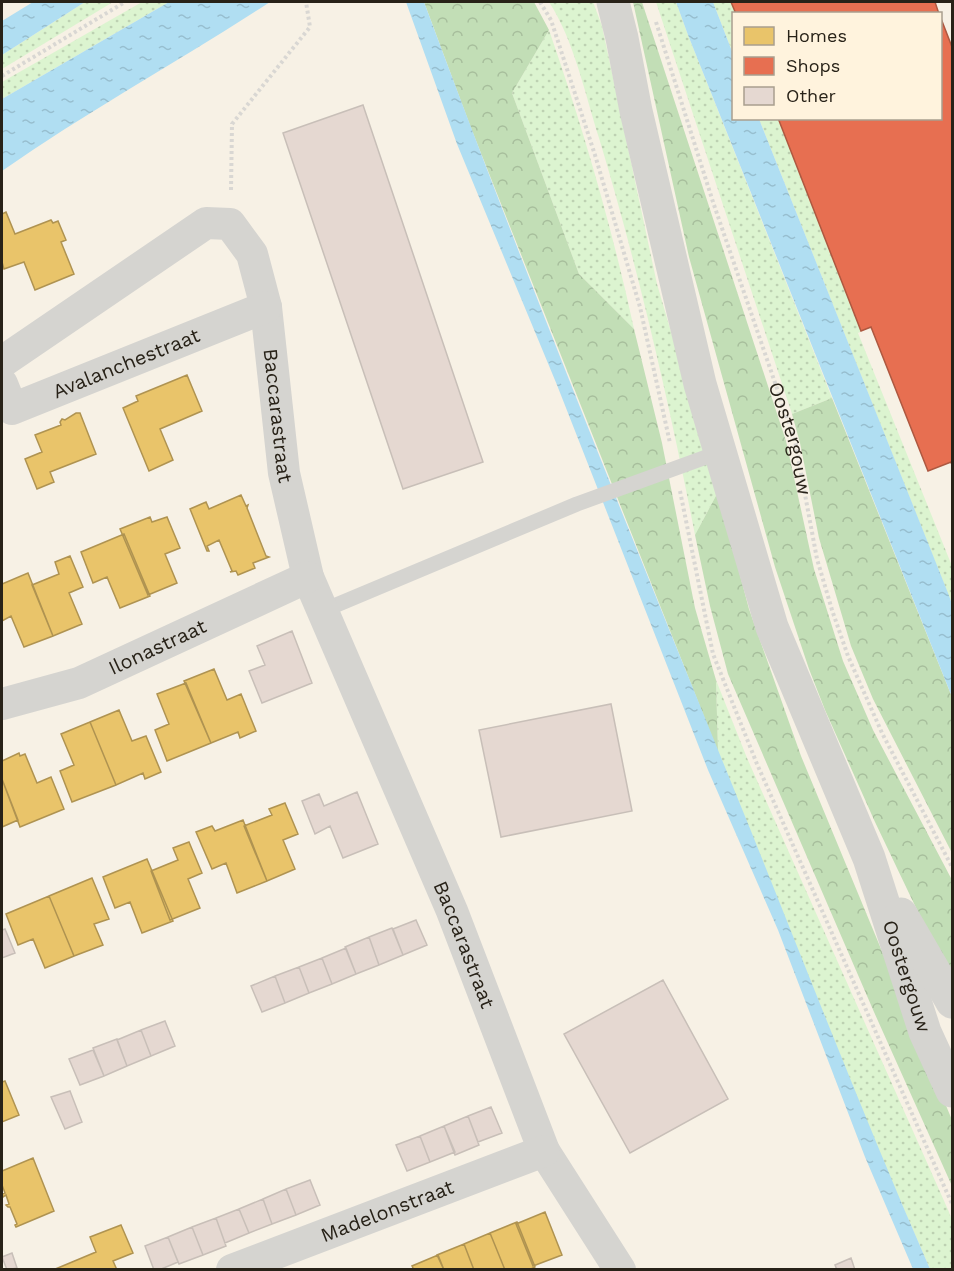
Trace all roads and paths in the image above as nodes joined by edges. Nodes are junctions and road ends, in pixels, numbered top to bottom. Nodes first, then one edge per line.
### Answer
1 (125, 2) edge
2 (613, 2) edge
3 (307, 3) edge
4 (655, 20) dead end
5 (2, 76) edge
6 (230, 224) junction
7 (266, 307) junction
8 (2, 362) edge
9 (2, 384) edge
10 (720, 452) junction
11 (308, 577) junction
12 (322, 611) junction
13 (2, 703) edge
14 (868, 858) junction
15 (952, 867) edge
16 (952, 1002) edge
17 (952, 1092) edge
18 (544, 1151) junction
19 (232, 1269) edge
20 (620, 1269) edge

1 - 5 path
2 - 10 main road, Oostergouw
3 - 6 path
4 - 15 path, Oostergouw
6 - 7 street, Baccarastraat
6 - 8 street
7 - 9 street, Avalanchestraat
7 - 11 street, Baccarastraat
10 - 12 lane
10 - 14 main road, Oostergouw
11 - 12 street, Baccarastraat
11 - 13 street, Ilonastraat
12 - 18 street, Baccarastraat
14 - 16 main road, Oostergouw
14 - 17 main road, Oostergouw
18 - 19 street, Madelonstraat
18 - 20 street, Baccarastraat

